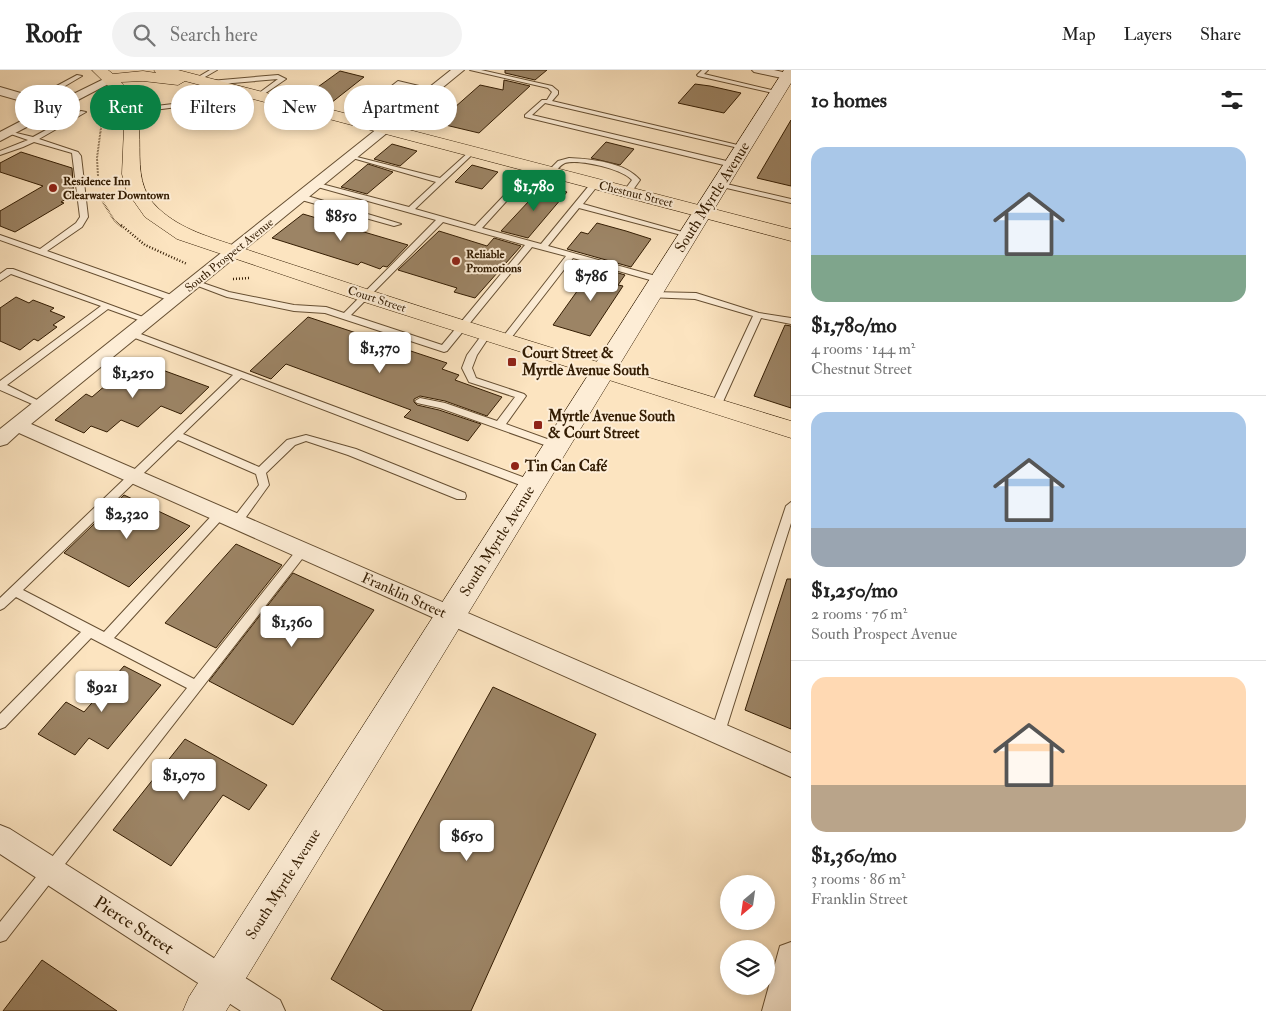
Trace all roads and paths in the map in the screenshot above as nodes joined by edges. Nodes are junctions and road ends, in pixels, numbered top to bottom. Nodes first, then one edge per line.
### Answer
1 (161, 70) edge
2 (458, 70) edge
3 (472, 70) edge
4 (705, 70) edge
5 (758, 70) edge
6 (105, 74) edge
7 (790, 74) edge
8 (80, 76) dead end
9 (143, 76) junction
10 (207, 80) edge
11 (62, 85) edge
12 (115, 85) edge
13 (132, 85) edge
14 (395, 85) edge
15 (408, 85) edge
16 (439, 85) edge
17 (0, 91) edge
18 (777, 92) junction
19 (80, 93) edge
20 (15, 95) edge
21 (257, 97) junction
22 (548, 102) junction
23 (161, 109) edge
24 (83, 112) dead end
25 (344, 119) edge
26 (135, 130) edge
27 (385, 130) joint
28 (5, 134) edge
29 (34, 140) junction
30 (743, 147) junction
31 (472, 152) junction
32 (0, 153) edge
33 (351, 156) junction
34 (732, 165) junction
35 (532, 168) junction
36 (551, 172) junction
37 (441, 181) junction
38 (317, 184) junction
39 (595, 184) junction
40 (721, 184) junction
41 (627, 192) junction
42 (301, 197) junction
43 (791, 201) edge
44 (578, 205) junction
45 (410, 210) junction
46 (704, 212) junction
47 (442, 218) junction
48 (397, 224) dead end
49 (477, 228) junction
50 (689, 235) junction
51 (791, 235) edge
52 (0, 237) edge
53 (531, 243) junction
54 (543, 247) junction
55 (41, 252) junction
56 (234, 252) junction
57 (571, 255) junction
58 (0, 278) edge
59 (194, 283) junction
60 (655, 288) junction
61 (366, 296) junction
62 (174, 299) junction
63 (107, 306) junction
64 (758, 315) junction
65 (345, 317) junction
66 (147, 320) junction
67 (791, 322) edge
68 (463, 327) junction
69 (130, 333) junction
70 (496, 337) junction
71 (604, 370) junction
72 (239, 376) junction
73 (0, 386) edge
74 (420, 401) dead end
75 (42, 404) junction
76 (716, 406) junction
77 (499, 426) junction
78 (791, 430) edge
79 (8, 432) edge
80 (176, 436) junction
81 (557, 446) junction
82 (261, 472) junction
83 (134, 476) junction
84 (532, 485) junction
85 (461, 496) dead end
86 (791, 506) edge
87 (228, 518) junction
88 (303, 550) junction
89 (14, 591) junction
90 (0, 605) edge
91 (451, 615) junction
92 (90, 631) junction
93 (105, 639) junction
94 (195, 686) junction
95 (0, 723) edge
96 (718, 732) junction
97 (791, 765) edge
98 (0, 838) edge
99 (50, 870) junction
100 (0, 934) edge
101 (791, 957) edge
102 (213, 996) edge
103 (269, 1011) edge
104 (778, 1011) edge

1 - 10 main road
2 - 16 street, South Prospect Avenue
3 - 22 lane
4 - 18 lane
5 - 7 street
6 - 9 main road
6 - 12 main road, Court Street
6 - 19 street
7 - 18 main road, South Myrtle Avenue
8 - 11 lane
9 - 10 main road
9 - 13 main road
10 - 21 main road, Chestnut Street
10 - 21 lane
10 - 23 lane
14 - 15 lane
17 - 20 street
18 - 30 main road, South Myrtle Avenue
21 - 25 main road, Chestnut Street
22 - 30 lane
22 - 34 lane
24 - 29 lane
26 - 56 main road, Court Street
27 - 31 main road, Chestnut Street
27 - 33 street, South Prospect Avenue
28 - 29 lane
29 - 32 lane
29 - 55 lane
30 - 34 main road, South Myrtle Avenue
31 - 35 main road, Chestnut Street
31 - 37 lane
33 - 37 lane
33 - 38 street, South Prospect Avenue
34 - 40 main road, South Myrtle Avenue
35 - 36 main road, Chestnut Street
35 - 49 lane
36 - 39 main road, Chestnut Street
36 - 41 lane
37 - 45 lane
38 - 42 street, South Prospect Avenue
38 - 45 lane
39 - 41 main road, Chestnut Street
39 - 44 lane
40 - 43 lane
40 - 46 main road, South Myrtle Avenue
41 - 46 main road, Chestnut Street
42 - 48 lane
42 - 56 street, South Prospect Avenue
44 - 50 lane
44 - 54 lane
45 - 47 lane
46 - 50 main road, South Myrtle Avenue
46 - 51 main road, Chestnut Street
47 - 49 lane
47 - 61 lane
49 - 53 lane
50 - 60 main road, South Myrtle Avenue
52 - 55 lane
53 - 54 lane
53 - 68 lane
54 - 57 lane
55 - 62 lane
56 - 59 street, South Prospect Avenue
56 - 61 main road, Court Street
57 - 60 lane
57 - 70 lane
58 - 63 lane
59 - 62 street, South Prospect Avenue
59 - 65 lane
60 - 64 lane
60 - 71 main road, South Myrtle Avenue
61 - 65 lane
61 - 68 main road, Court Street
62 - 66 street, South Prospect Avenue
63 - 66 lane
63 - 73 lane
64 - 67 lane
64 - 76 lane
65 - 68 lane
66 - 69 street, South Prospect Avenue
68 - 70 main road, Court Street
69 - 72 lane
69 - 75 street, South Prospect Avenue
70 - 71 main road, Court Street
70 - 77 lane
71 - 76 main road, Court Street
71 - 81 main road, South Myrtle Avenue
72 - 80 lane
72 - 84 lane
73 - 75 lane
74 - 77 lane
75 - 79 street, South Prospect Avenue
76 - 78 main road, Court Street
77 - 81 lane
79 - 83 street, Franklin Street
80 - 82 lane
80 - 83 lane
81 - 84 main road, South Myrtle Avenue
82 - 85 lane
82 - 87 lane
83 - 87 street, Franklin Street
83 - 89 lane
84 - 91 main road, South Myrtle Avenue
86 - 96 lane
87 - 88 street, Franklin Street
87 - 93 lane
88 - 91 street, Franklin Street
88 - 94 lane
89 - 90 lane
89 - 92 lane
91 - 96 street, Franklin Street
91 - 102 main road, South Myrtle Avenue
92 - 93 lane
92 - 95 lane
93 - 94 lane
94 - 99 lane
96 - 97 street, Franklin Street
98 - 99 street, Pierce Street
99 - 100 lane
99 - 102 street, Pierce Street
101 - 104 street
102 - 103 street, Pierce Street

